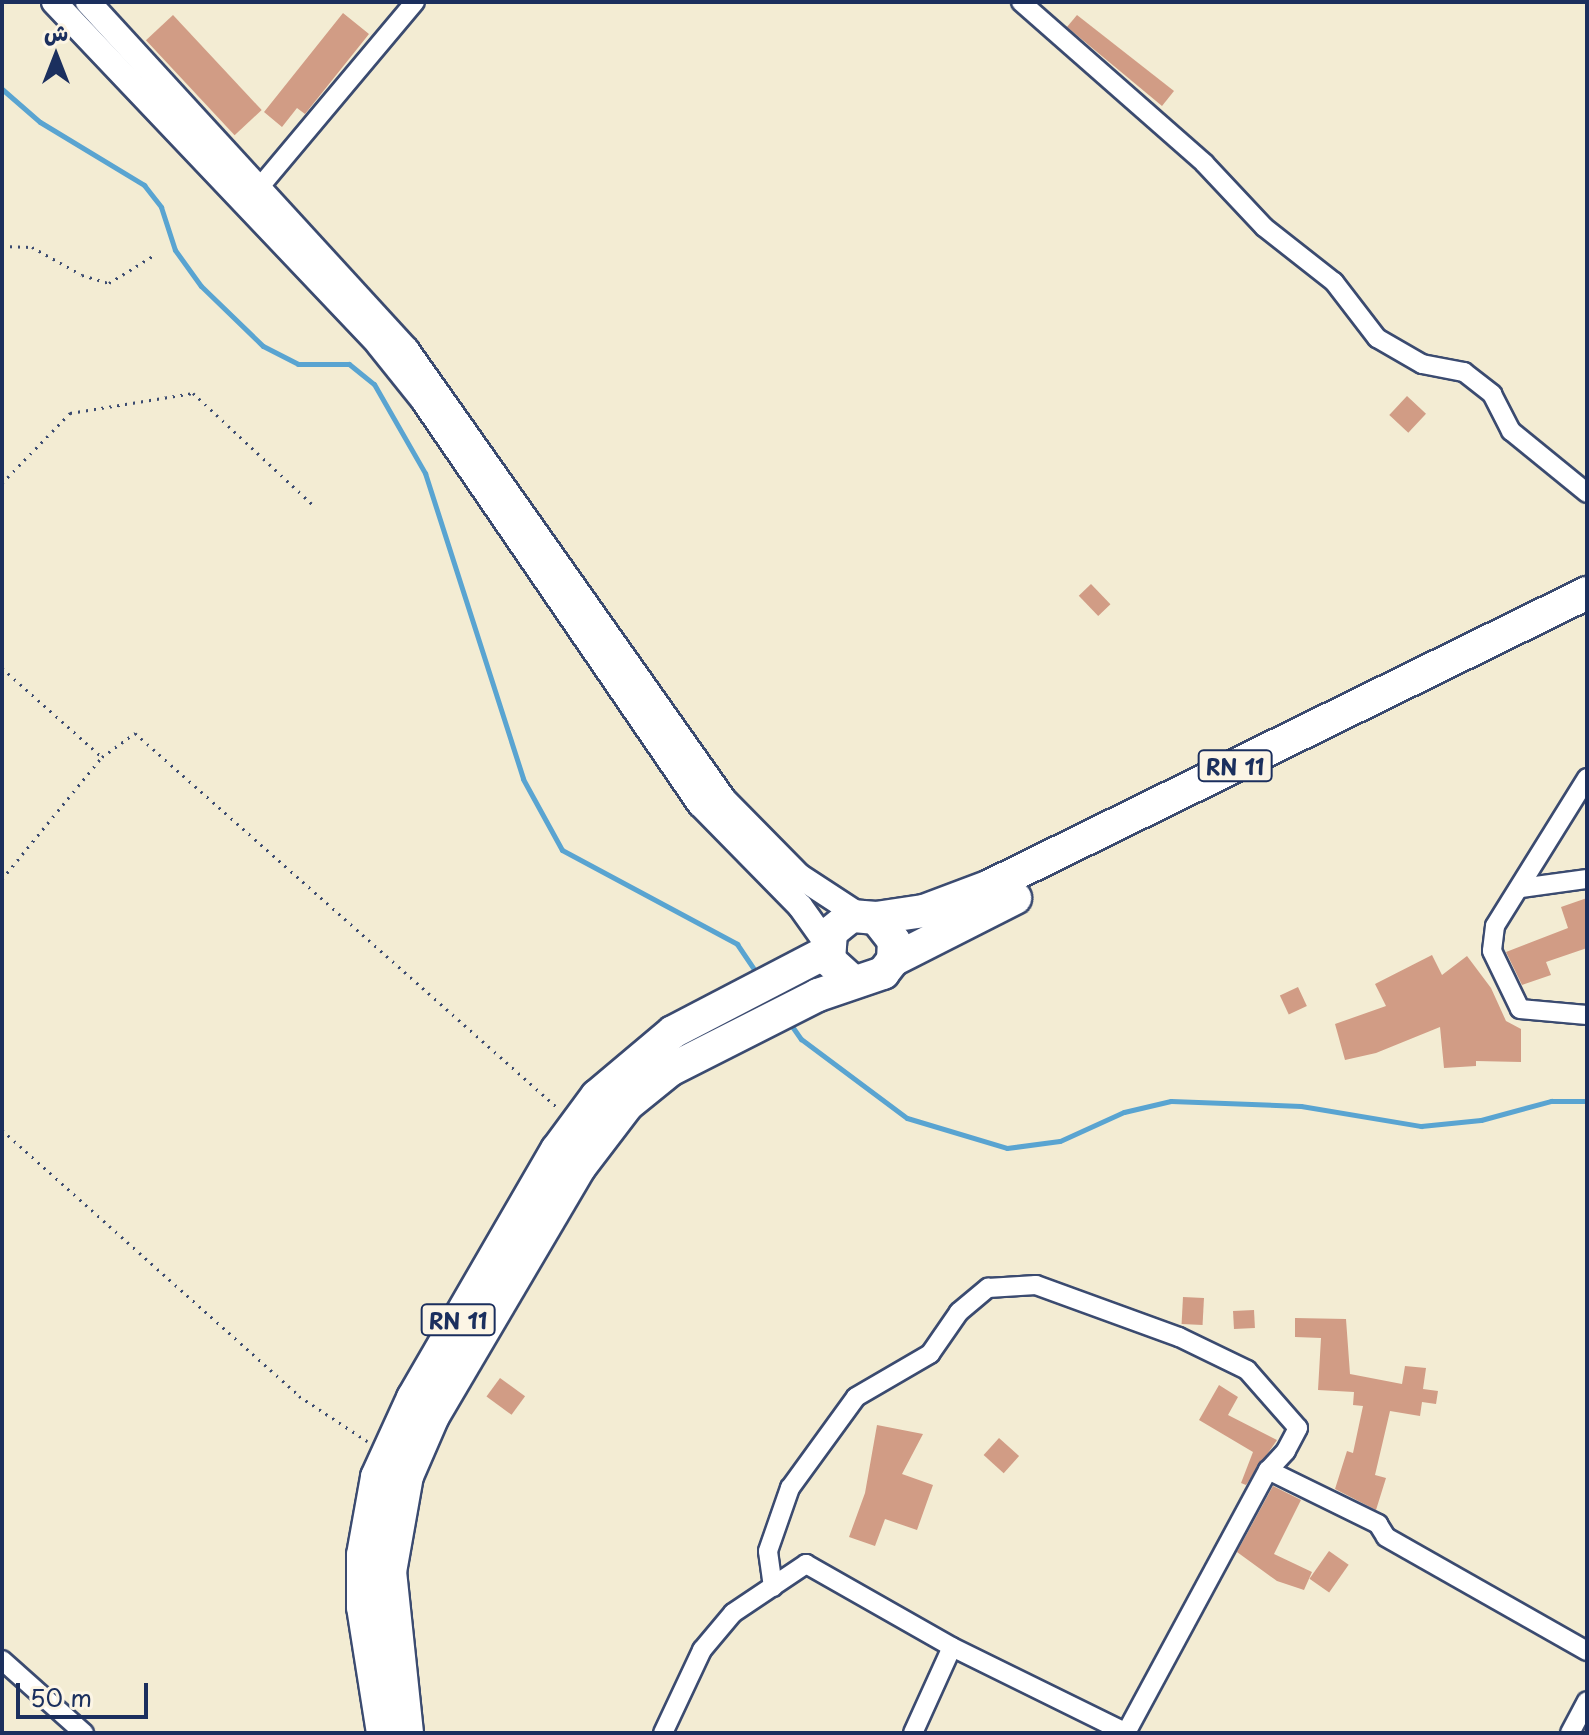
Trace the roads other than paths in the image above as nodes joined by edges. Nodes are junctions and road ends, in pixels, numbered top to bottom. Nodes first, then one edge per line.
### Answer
1 (54, 2) edge
2 (88, 2) edge
3 (415, 2) edge
4 (1021, 2) edge
5 (258, 189) junction
6 (1587, 493) edge
7 (1587, 593) edge
8 (1587, 617) edge
9 (1587, 778) edge
10 (1587, 879) edge
11 (1521, 888) junction
12 (867, 916) junction
13 (820, 954) junction
14 (893, 960) junction
15 (851, 980) junction
16 (1587, 1015) edge
17 (1268, 1470) junction
18 (773, 1587) junction
19 (952, 1647) junction
20 (1587, 1651) edge
21 (2, 1660) edge
22 (1587, 1701) edge
23 (84, 1733) edge
24 (383, 1733) edge
25 (407, 1733) edge
26 (663, 1733) edge
27 (913, 1733) edge
28 (1127, 1733) edge
29 (1570, 1733) edge

1 - 13 main road
2 - 5 main road
3 - 5 street
4 - 6 street
5 - 12 main road
7 - 12 highway, RN 11
8 - 14 highway, RN 11
9 - 11 street
10 - 11 street
11 - 16 street
12 - 13 highway
12 - 14 highway
13 - 15 highway
13 - 24 highway, RN 11
14 - 15 highway
15 - 25 highway, RN 11
17 - 18 street
17 - 20 street
17 - 28 street
18 - 19 street
18 - 26 street
19 - 27 street
19 - 28 street
21 - 23 street
22 - 29 street

